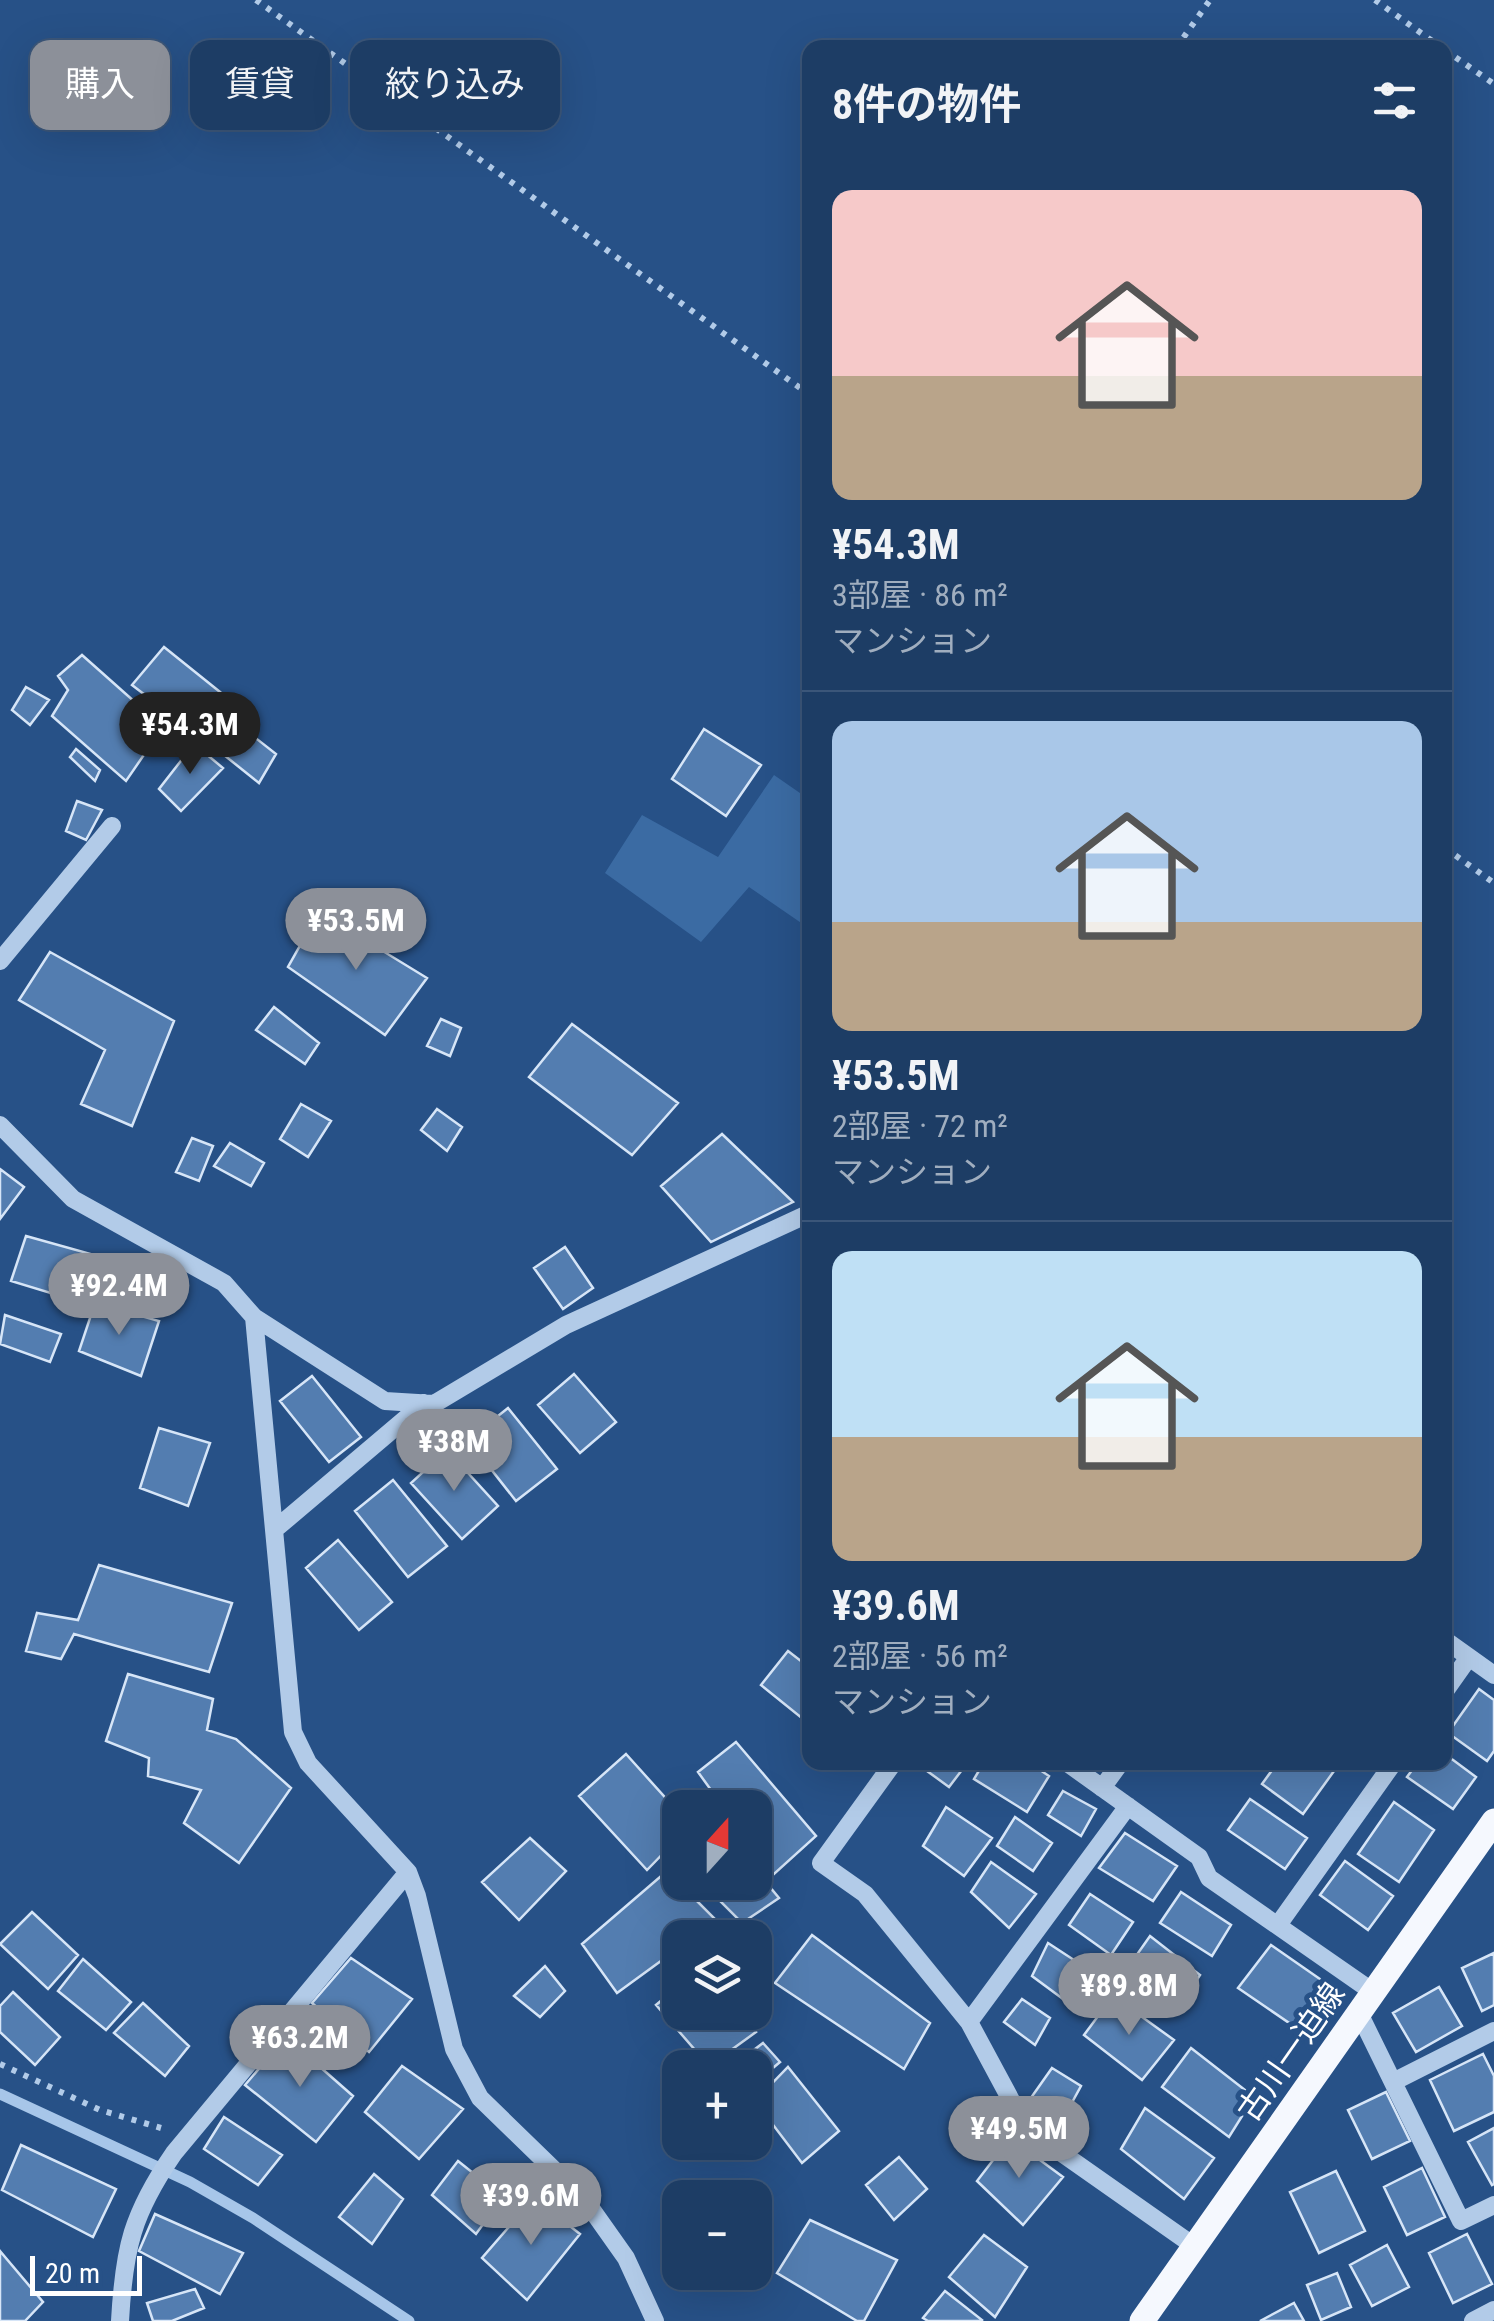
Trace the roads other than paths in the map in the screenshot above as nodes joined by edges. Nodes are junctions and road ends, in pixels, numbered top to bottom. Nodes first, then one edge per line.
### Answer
1 (112, 826) dead end
2 (0, 961) edge
3 (0, 1125) edge
4 (802, 1217) edge
5 (254, 1318) junction
6 (424, 1403) junction
7 (274, 1530) junction
8 (1452, 1645) edge
9 (1469, 1657) junction
10 (1494, 1675) edge
11 (1452, 1681) edge
12 (888, 1770) edge
13 (1077, 1770) edge
14 (1115, 1770) edge
15 (1388, 1770) edge
16 (1102, 1788) junction
17 (1128, 1806) junction
18 (1494, 1821) edge
19 (408, 1872) junction
20 (1278, 1926) junction
21 (1366, 2002) junction
22 (969, 2022) junction
23 (1494, 2031) edge
24 (1392, 2082) junction
25 (1494, 2205) edge
26 (1194, 2246) junction
27 (1494, 2310) edge
28 (120, 2321) edge
29 (656, 2321) edge
30 (1142, 2321) edge
31 (1472, 2321) edge

1 - 2 street
3 - 5 street
4 - 6 street
5 - 6 street
5 - 7 street
6 - 7 street
7 - 19 street
8 - 9 street
9 - 10 street
9 - 11 street
12 - 22 street
13 - 16 street
14 - 16 street
15 - 20 street
16 - 17 street
17 - 20 street
17 - 22 street
18 - 21 main road, 古川一迫線
19 - 28 street
19 - 29 street
20 - 21 street
21 - 24 street
21 - 26 main road, 古川一迫線
22 - 26 street
23 - 24 street
24 - 25 street
26 - 30 main road, 古川一迫線
27 - 31 street

